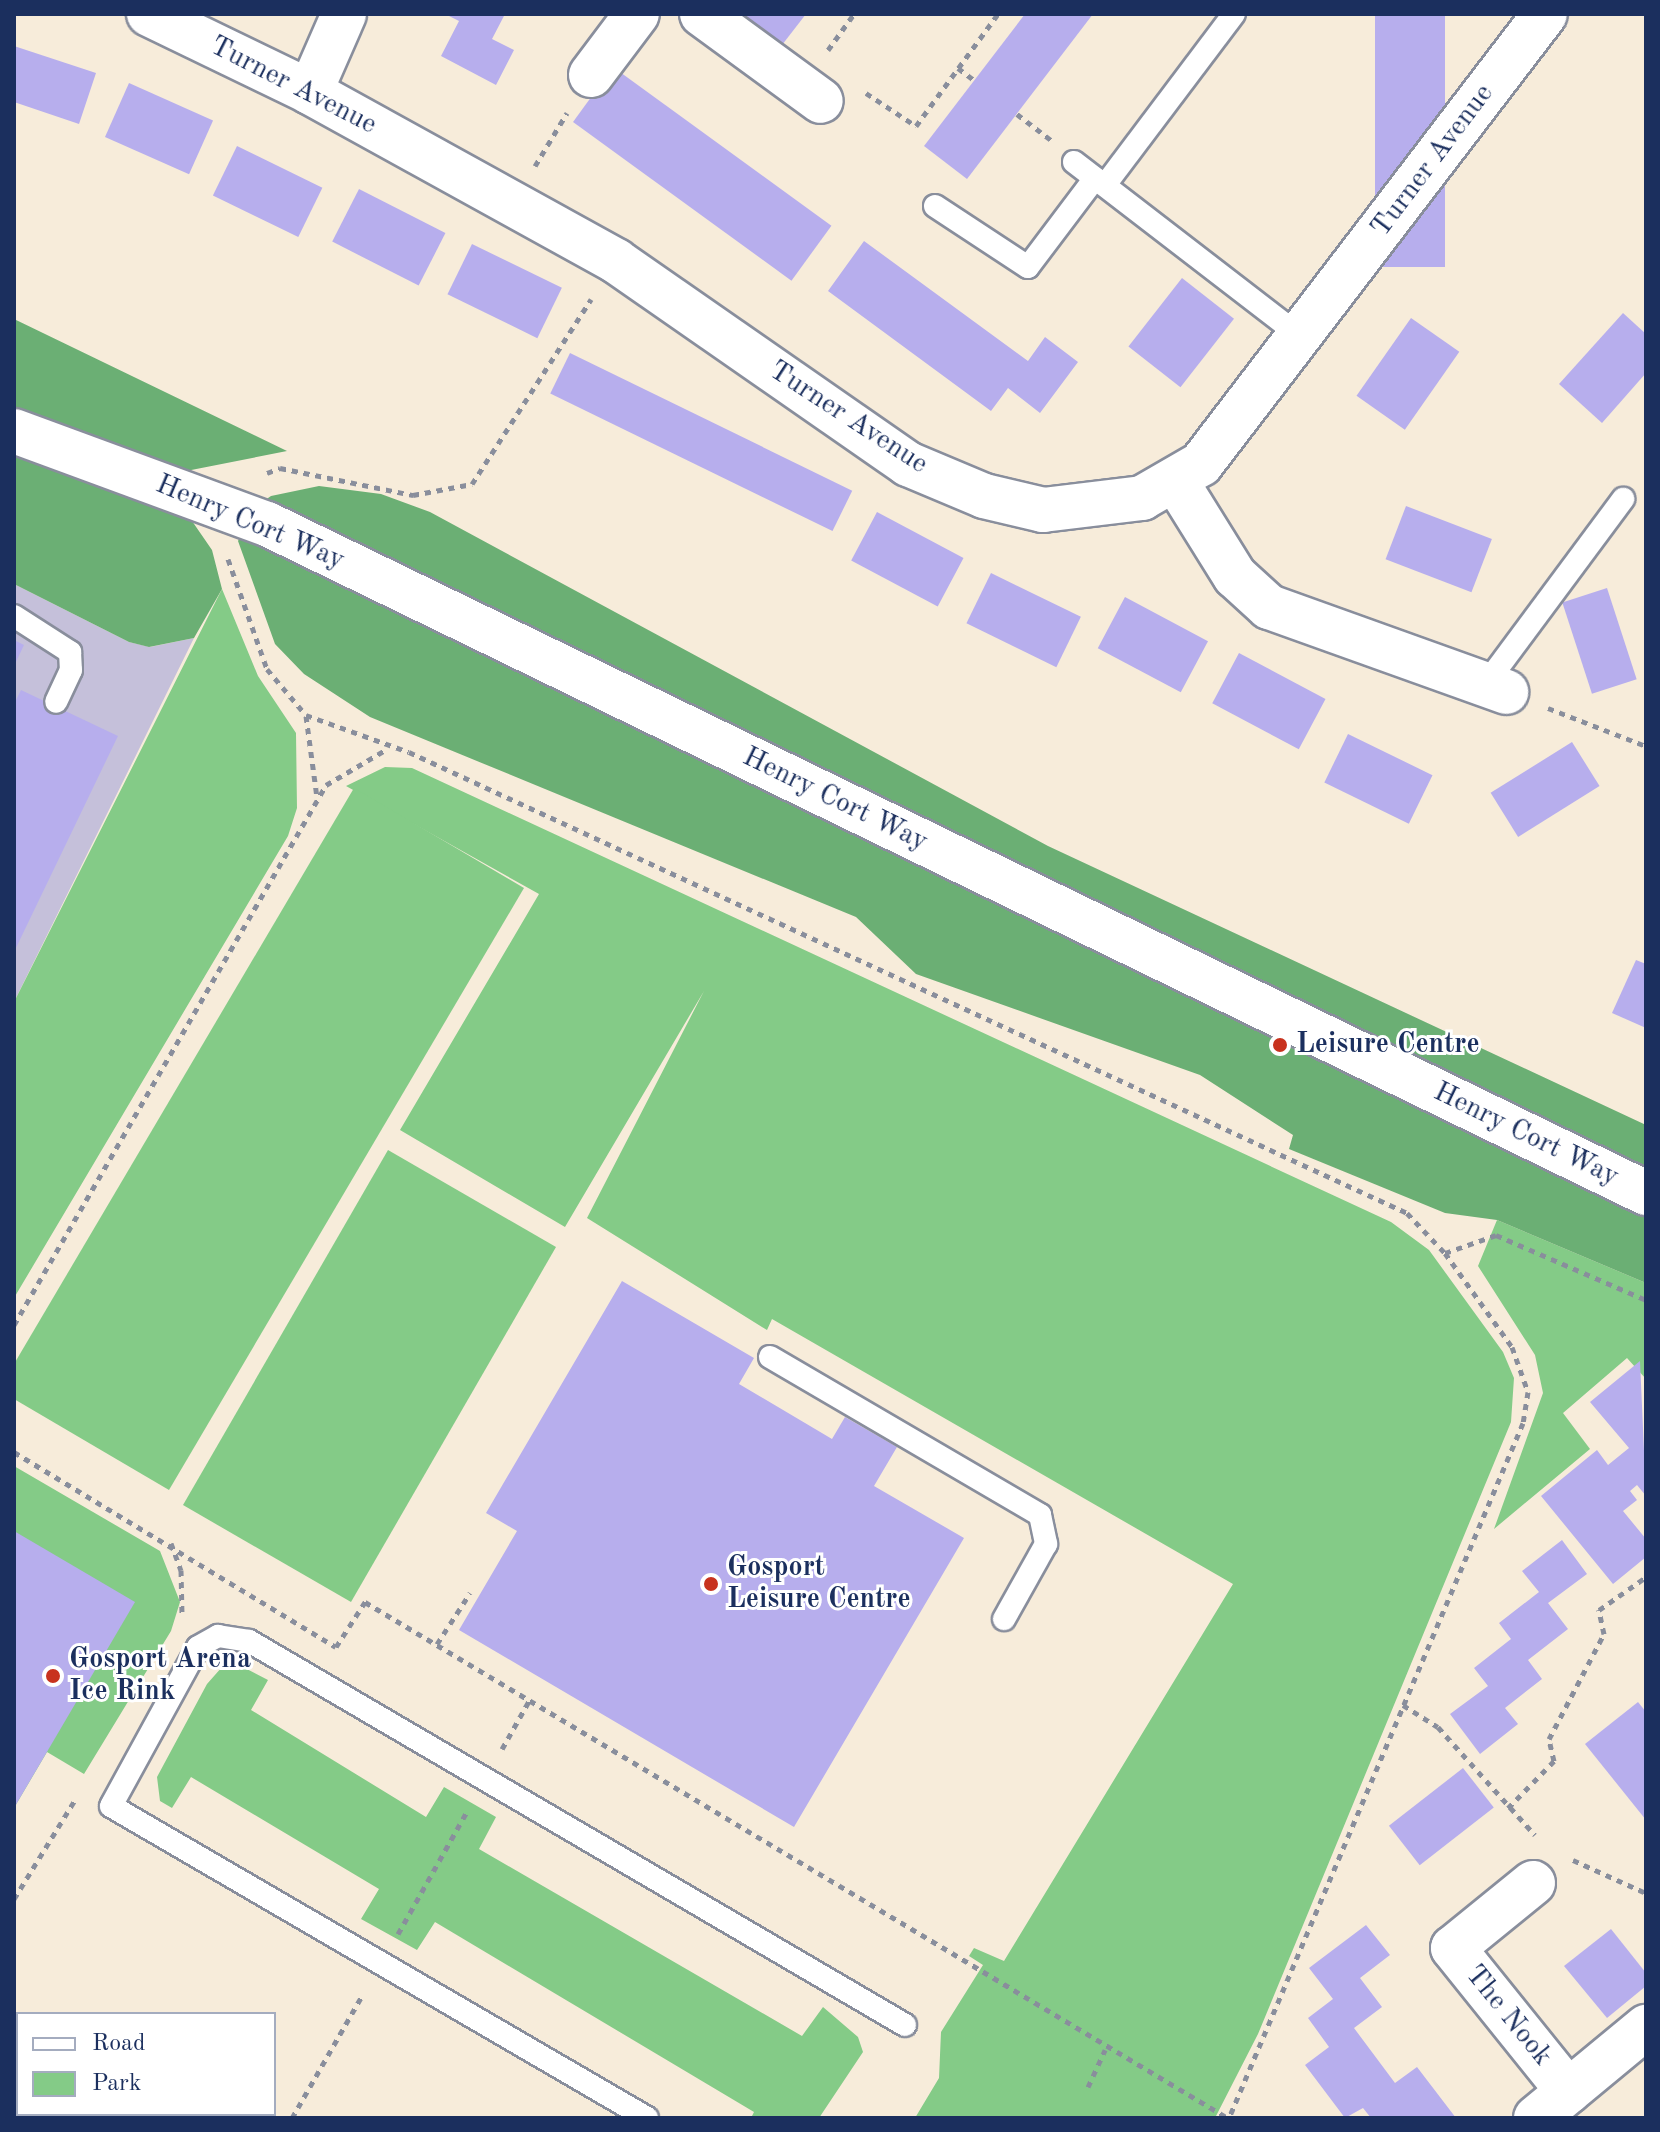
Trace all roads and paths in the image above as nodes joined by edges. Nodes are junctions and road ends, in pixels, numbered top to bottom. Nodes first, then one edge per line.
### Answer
1 (149, 14) edge
2 (344, 14) edge
3 (637, 14) edge
4 (702, 14) edge
5 (854, 14) edge
6 (998, 14) edge
7 (1234, 14) edge
8 (1545, 14) edge
9 (958, 68) junction
10 (591, 75) joint
11 (974, 80) dead end
12 (832, 83) junction
13 (310, 92) junction
14 (1074, 162) dead end
15 (1100, 182) junction
16 (512, 202) junction
17 (935, 206) dead end
18 (616, 261) junction
19 (1300, 336) junction
20 (14, 431) edge
21 (254, 478) dead end
22 (1177, 483) junction
23 (1623, 499) dead end
24 (14, 616) edge
25 (252, 640) dead end
26 (1495, 689) junction
27 (56, 702) dead end
28 (306, 715) junction
29 (1646, 746) edge
30 (388, 748) junction
31 (317, 799) junction
32 (1646, 1193) edge
33 (1445, 1253) junction
34 (1646, 1300) edge
35 (14, 1325) edge
36 (770, 1357) dead end
37 (14, 1452) edge
38 (1646, 1577) edge
39 (470, 1593) dead end
40 (1004, 1619) dead end
41 (437, 1644) junction
42 (529, 1701) junction
43 (1403, 1705) junction
44 (485, 1779) junction
45 (1508, 1808) junction
46 (1547, 1862) junction
47 (1646, 1893) edge
48 (380, 1965) junction
49 (905, 2025) dead end
50 (1646, 2027) edge
51 (1105, 2050) junction
52 (1088, 2087) dead end
53 (1552, 2104) edge
54 (292, 2118) edge
55 (647, 2118) edge
56 (1228, 2118) edge

1 - 13 street, Turner Avenue
2 - 13 street
3 - 10 street
4 - 12 street
5 - 12 path
6 - 9 path
7 - 15 lane
8 - 19 street, Turner Avenue
9 - 11 path
9 - 12 path
10 - 16 path
13 - 16 street, Turner Avenue
14 - 15 lane
15 - 17 lane
15 - 19 lane
16 - 18 street, Turner Avenue
18 - 21 path
18 - 22 street, Turner Avenue
19 - 22 street, Turner Avenue
20 - 32 street, Henry Cort Way
22 - 26 street
23 - 26 lane
24 - 27 lane
25 - 28 path
26 - 29 path
28 - 30 path
28 - 31 path
30 - 31 path
30 - 33 path
31 - 35 path
33 - 34 path
33 - 43 path
36 - 40 lane
37 - 41 path
38 - 45 path
39 - 41 path
41 - 42 path
42 - 44 path
42 - 51 path
43 - 45 path
43 - 56 path
44 - 48 path
44 - 48 lane
44 - 49 lane
45 - 46 path
46 - 47 path
46 - 53 street, The Nook
48 - 54 path
48 - 55 lane
50 - 53 street
51 - 52 path
51 - 56 path

